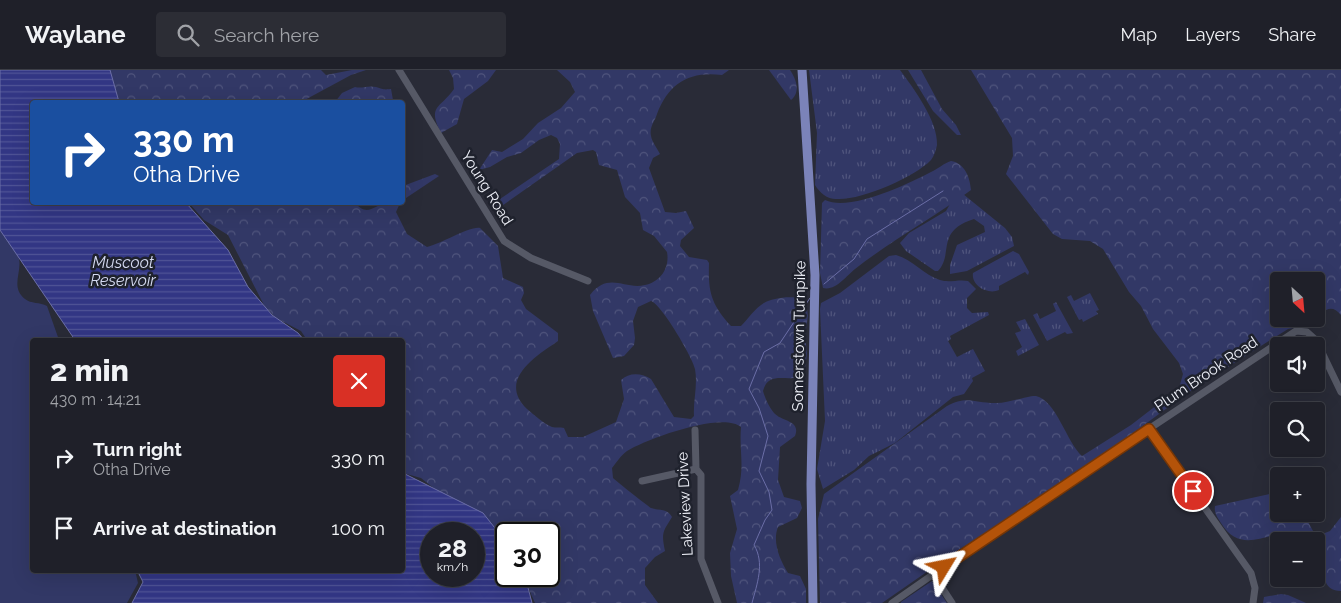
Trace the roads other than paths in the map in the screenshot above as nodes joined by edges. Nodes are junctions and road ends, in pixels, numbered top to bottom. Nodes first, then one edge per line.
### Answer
1 (399, 70) edge
2 (802, 70) edge
3 (588, 281) dead end
4 (1341, 392) edge
5 (1149, 429) junction
6 (695, 430) dead end
7 (696, 469) junction
8 (642, 481) dead end
9 (933, 574) junction
10 (718, 603) edge
11 (812, 603) edge
12 (892, 603) edge
13 (952, 603) edge
14 (1253, 603) edge

1 - 3 street, Young Road
2 - 11 main road, Somerstown Turnpike
4 - 5 street, Plum Brook Road
5 - 9 street, Plum Brook Road
5 - 14 street
6 - 7 street, Lakeview Drive
7 - 8 street
7 - 10 street, Lakeview Drive
9 - 12 street, Plum Brook Road
9 - 13 street

